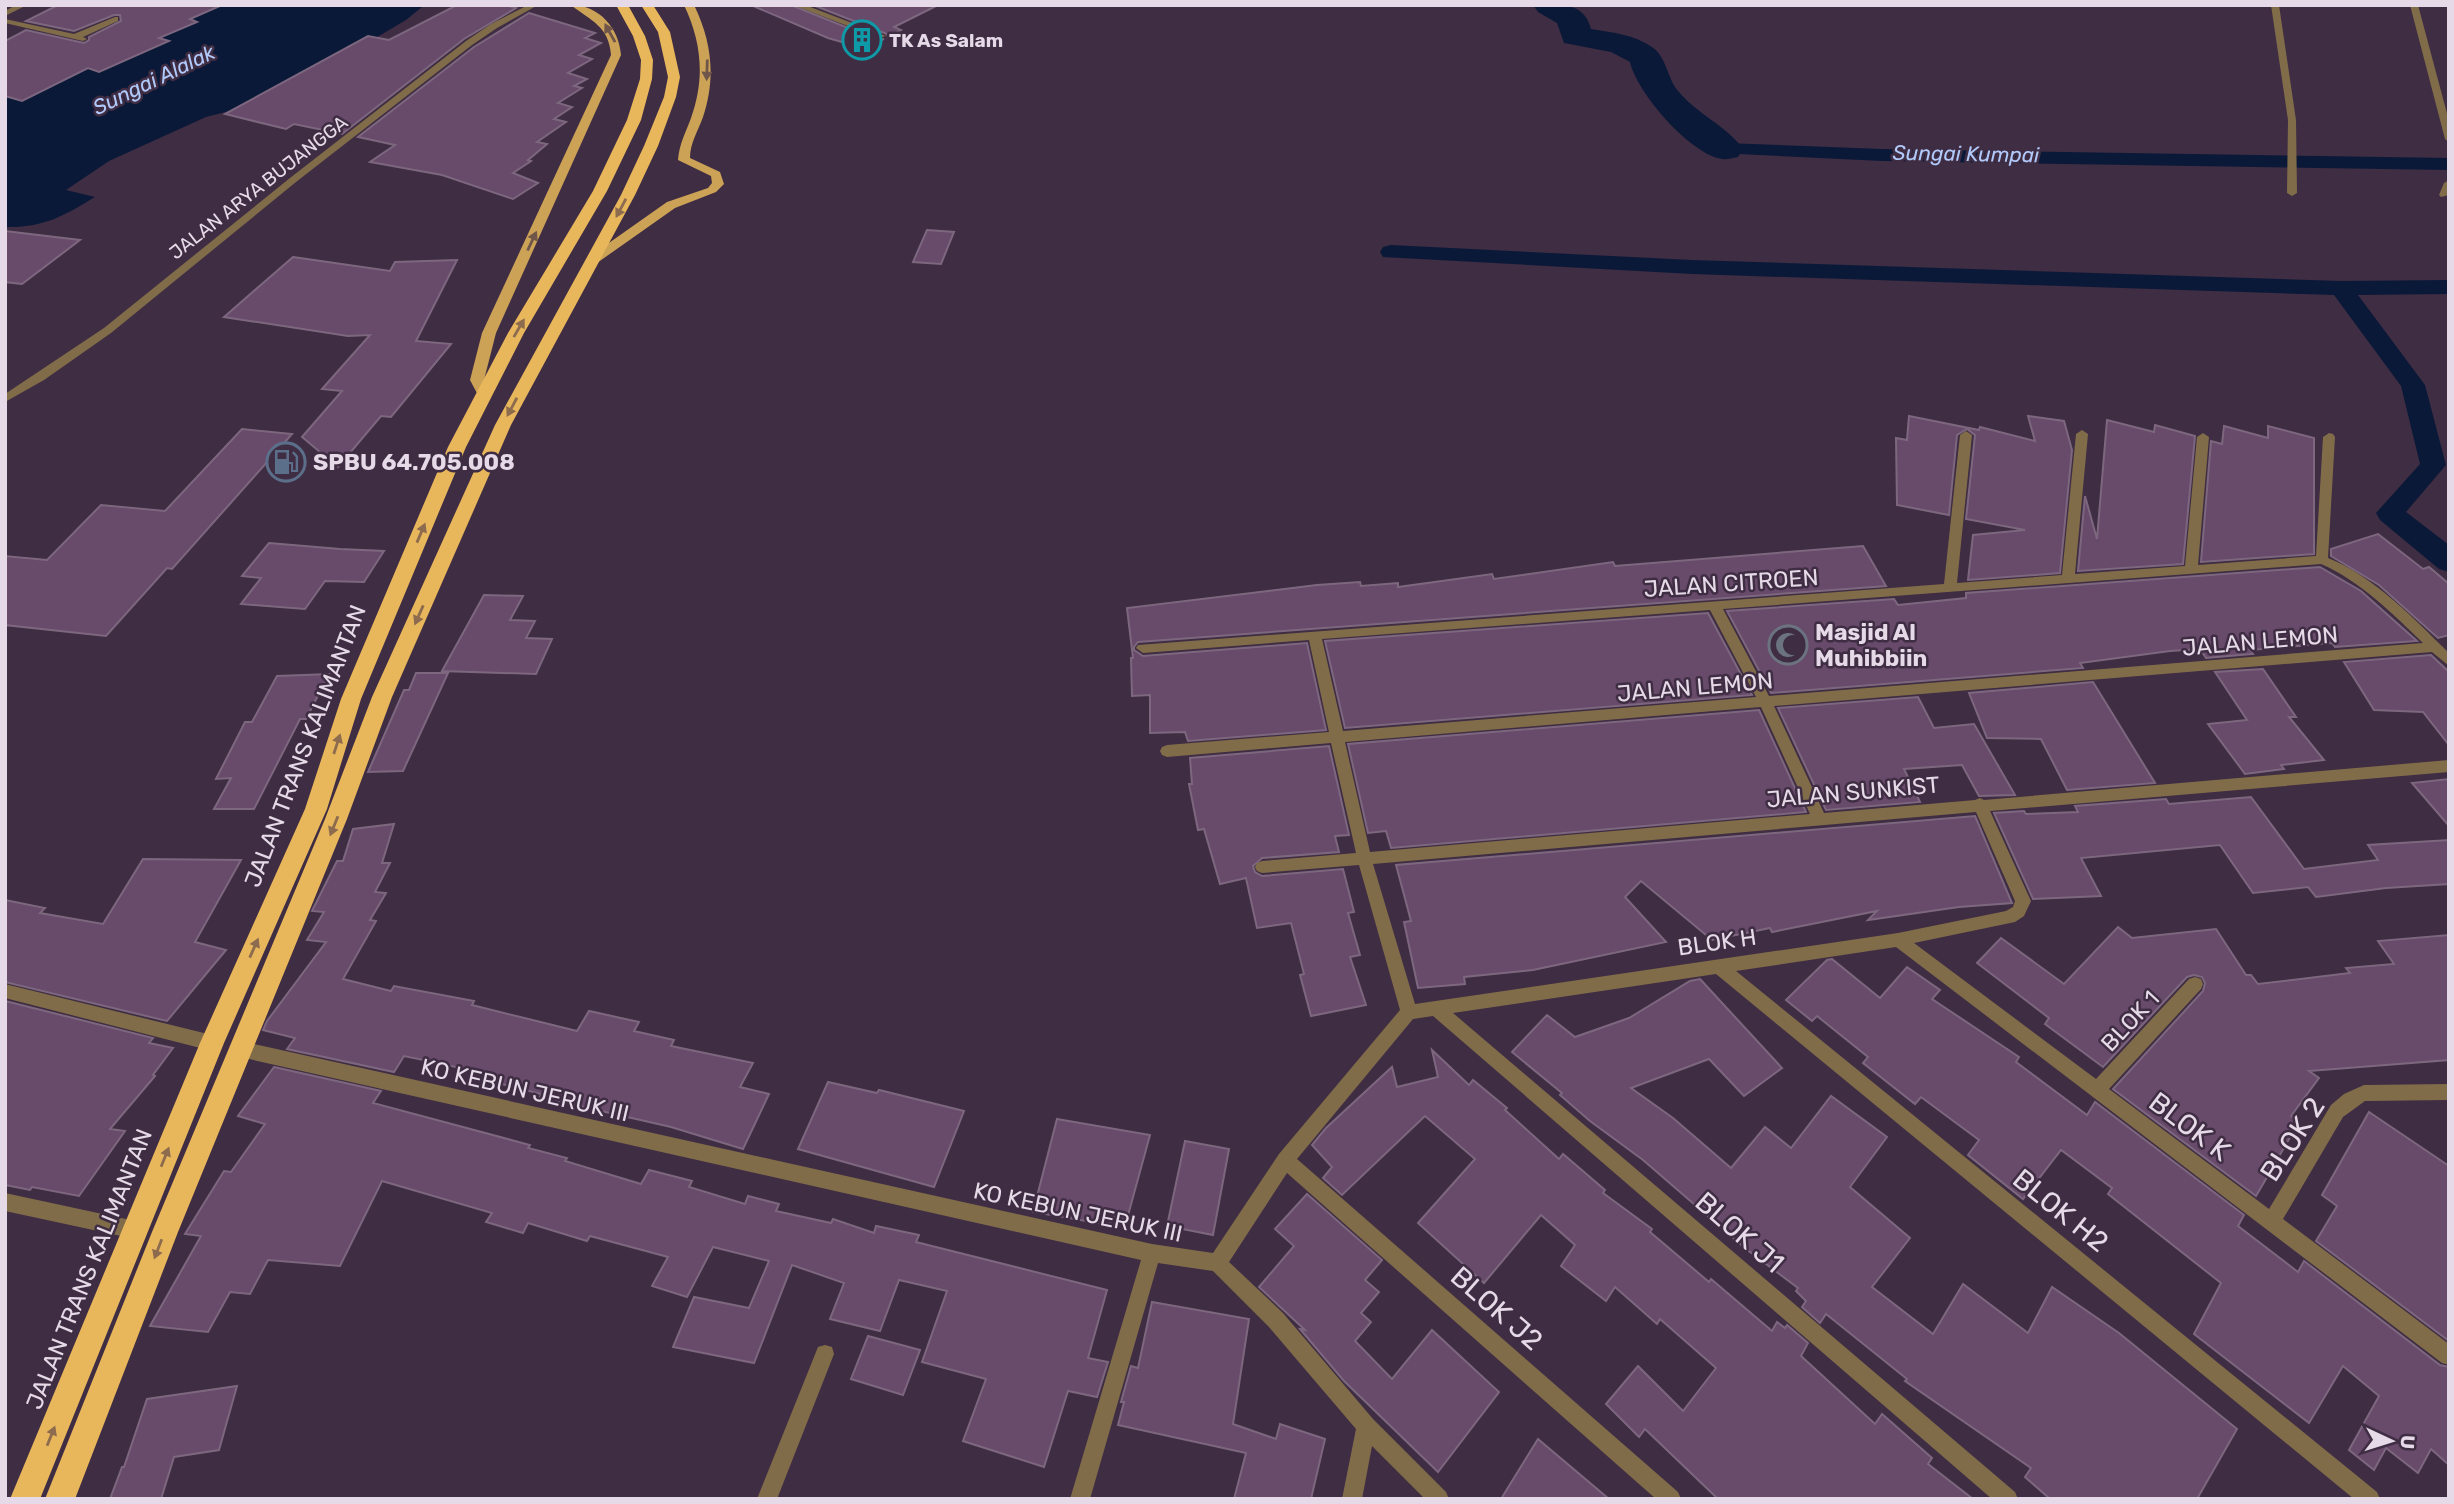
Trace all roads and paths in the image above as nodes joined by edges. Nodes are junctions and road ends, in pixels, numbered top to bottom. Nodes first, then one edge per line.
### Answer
1 (23, 5) edge
2 (534, 5) edge
3 (576, 5) edge
4 (622, 5) edge
5 (647, 5) edge
6 (689, 5) edge
7 (797, 5) edge
8 (2275, 5) edge
9 (2414, 5) edge
10 (5, 14) edge
11 (115, 19) dead end
12 (5, 21) edge
13 (882, 36) dead end
14 (2449, 139) edge
15 (2449, 183) edge
16 (2292, 193) dead end
17 (2444, 195) dead end
18 (593, 260) junction
19 (484, 394) junction
20 (5, 400) edge
21 (2082, 434) dead end
22 (1966, 435) dead end
23 (2203, 437) dead end
24 (2329, 437) dead end
25 (2322, 560) junction
26 (2191, 570) junction
27 (2068, 578) junction
28 (1950, 588) junction
29 (1714, 605) junction
30 (1314, 635) junction
31 (2435, 647) junction
32 (1143, 648) dead end
33 (2449, 661) edge
34 (1766, 703) junction
35 (1337, 737) junction
36 (1167, 751) dead end
37 (2449, 766) edge
38 (1980, 804) junction
39 (1819, 818) junction
40 (1364, 857) junction
41 (1262, 867) dead end
42 (1898, 940) junction
43 (1717, 965) junction
44 (2195, 984) dead end
45 (5, 991) edge
46 (1435, 1007) junction
47 (1409, 1012) junction
48 (212, 1043) junction
49 (240, 1049) junction
50 (2098, 1089) junction
51 (2449, 1092) edge
52 (208, 1128) junction
53 (177, 1129) junction
54 (1285, 1160) junction
55 (181, 1192) junction
56 (150, 1196) junction
57 (5, 1202) edge
58 (2271, 1222) junction
59 (135, 1230) junction
60 (1152, 1253) junction
61 (1217, 1264) junction
62 (825, 1354) dead end
63 (2449, 1356) edge
64 (1366, 1426) junction
65 (25, 1499) edge
66 (60, 1499) edge
67 (767, 1499) edge
68 (1080, 1499) edge
69 (1352, 1499) edge
70 (1439, 1499) edge
71 (1671, 1499) edge
72 (2008, 1499) edge
73 (2370, 1499) edge

1 - 10 street
2 - 20 street, JALAN ARYA BUJANGGA
19 -> 3 main road
19 -> 4 highway, JALAN TRANS KALIMANTAN
5 -> 18 highway
6 -> 18 main road
7 - 13 street
8 - 16 street
9 - 14 street
11 - 12 street
15 - 17 street
18 -> 49 highway
48 -> 19 highway, JALAN TRANS KALIMANTAN
21 - 27 street
22 - 28 street
23 - 26 street
24 - 25 street
25 - 26 street, JALAN CITROEN
25 - 31 street
26 - 27 street, JALAN CITROEN
27 - 28 street, JALAN CITROEN
28 - 29 street, JALAN CITROEN
29 - 30 street, JALAN CITROEN
29 - 34 street
30 - 32 street, JALAN CITROEN
30 - 35 street
31 - 33 street
31 - 34 street, JALAN LEMON
34 - 35 street, JALAN LEMON
34 - 39 street
35 - 36 street, JALAN LEMON
35 - 40 street
37 - 38 street, JALAN SUNKIST
38 - 39 street, JALAN SUNKIST
38 - 42 street, BLOK H
39 - 40 street, JALAN SUNKIST
40 - 41 street, JALAN SUNKIST
40 - 47 street
42 - 43 street, BLOK H
42 - 50 street, BLOK K
43 - 46 street, BLOK H
43 - 73 street, BLOK H2
44 - 50 street, BLOK 1
45 - 48 street
46 - 47 street, BLOK H
46 - 72 street, BLOK J1
47 - 54 street
48 - 53 highway, JALAN TRANS KALIMANTAN
49 - 52 highway
49 - 60 street, KO KEBUN JERUK III
50 - 58 street, BLOK K
51 - 58 street, BLOK 2
52 - 53 highway
52 - 55 highway
56 -> 53 highway, JALAN TRANS KALIMANTAN
54 - 61 street
54 - 71 street, BLOK J2
55 - 56 highway
55 -> 66 highway
56 - 59 highway, JALAN TRANS KALIMANTAN
57 - 59 street
58 - 63 street, BLOK K
65 -> 59 highway, JALAN TRANS KALIMANTAN
60 - 61 street, KO KEBUN JERUK III
60 - 68 street
61 - 64 street
62 - 67 street
64 - 69 street
64 - 70 street

